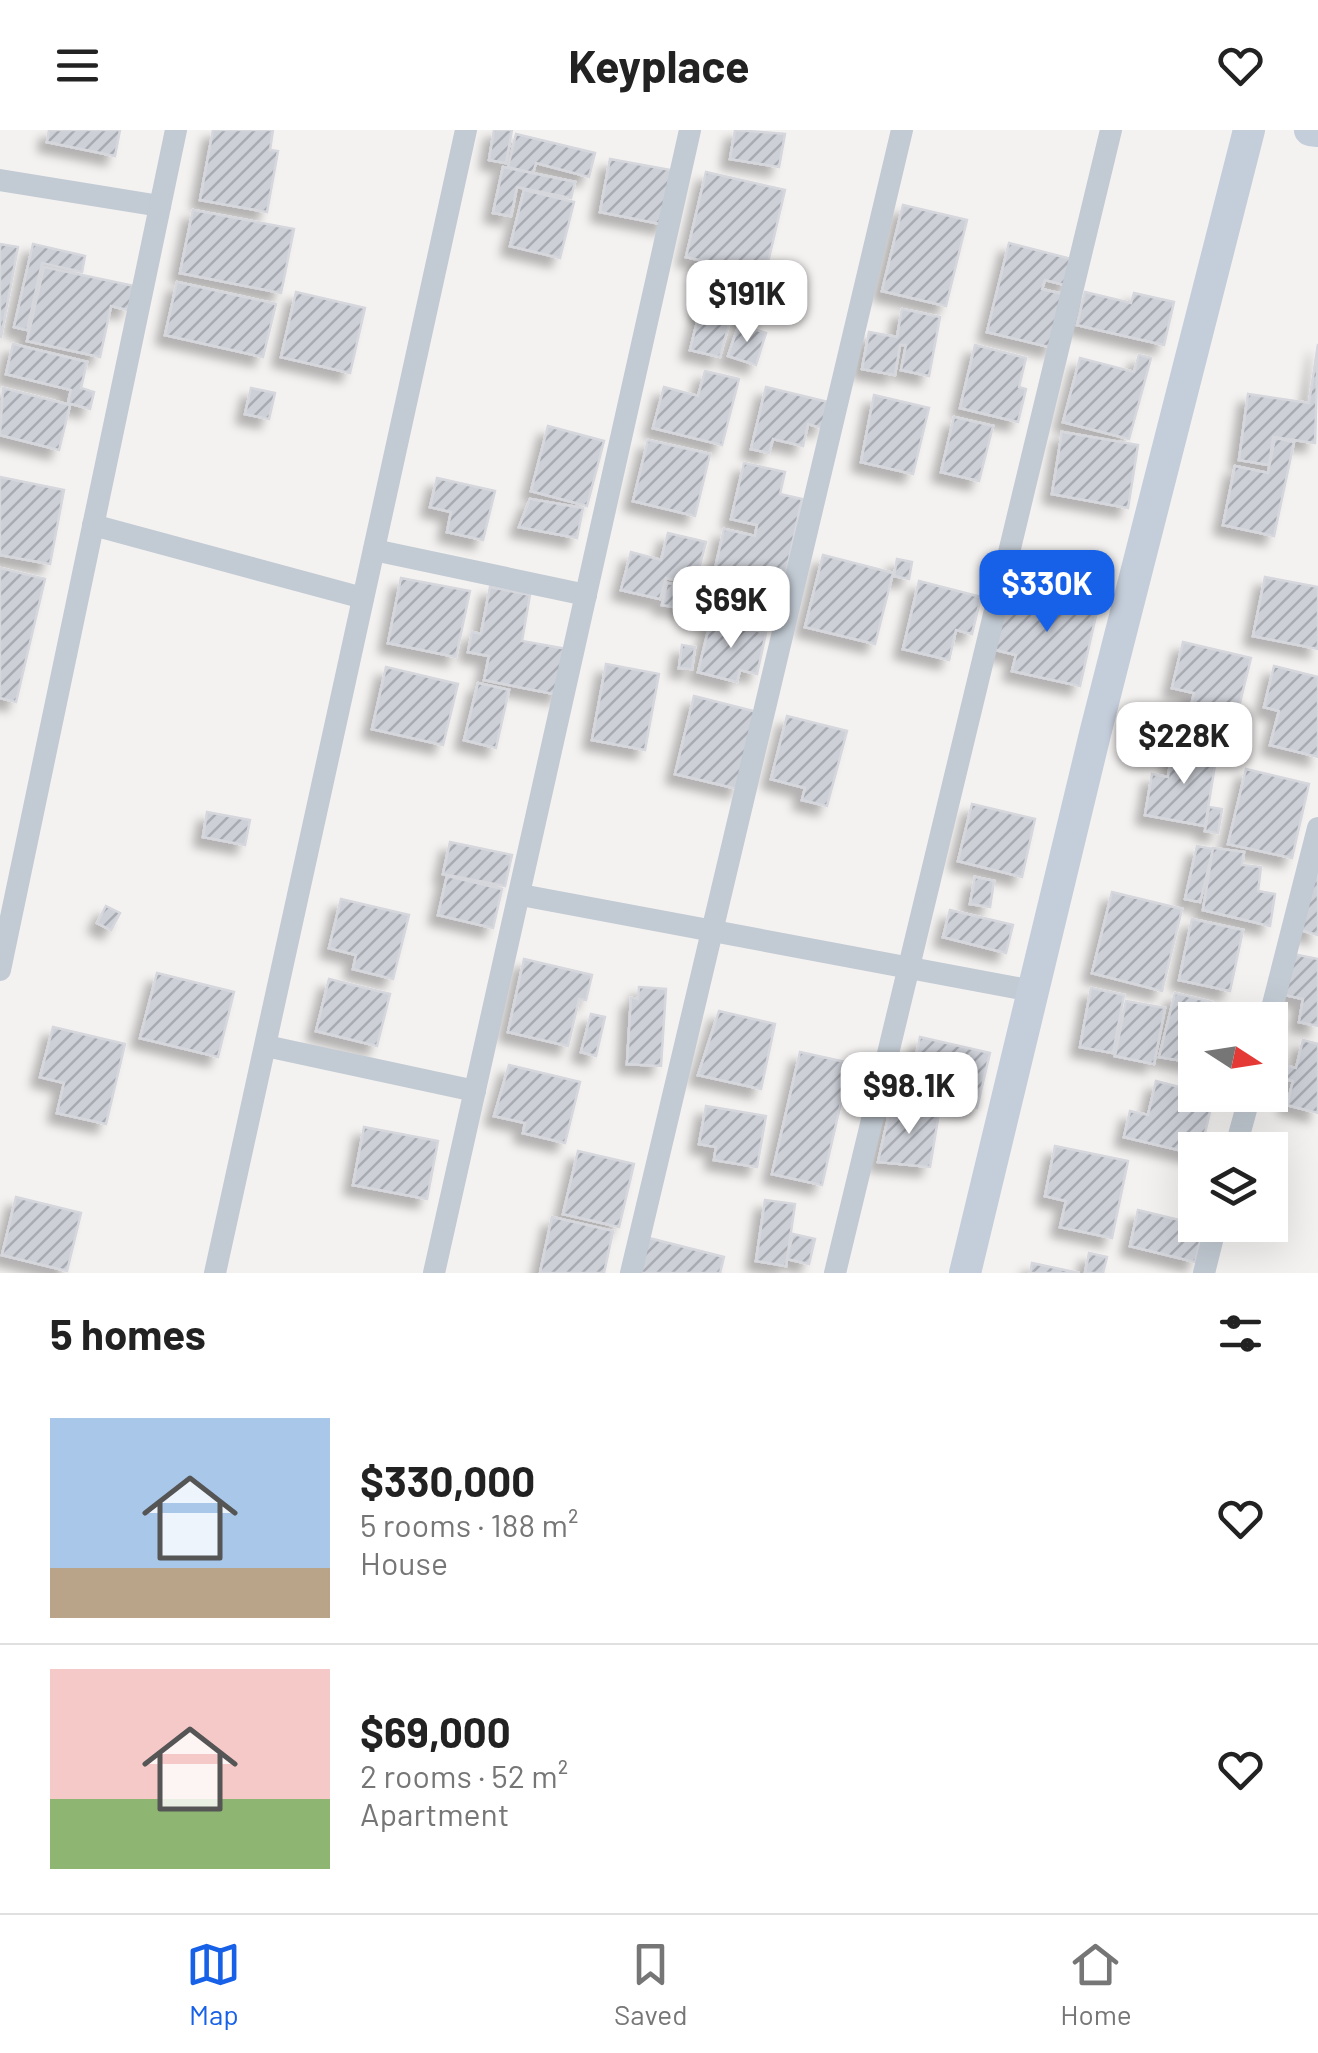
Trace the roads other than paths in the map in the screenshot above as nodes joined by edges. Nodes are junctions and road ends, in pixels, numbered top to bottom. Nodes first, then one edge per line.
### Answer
1 (176, 130) edge
2 (466, 130) edge
3 (690, 130) edge
4 (902, 130) edge
5 (1111, 130) edge
6 (1249, 130) edge
7 (1310, 130) edge
8 (1318, 131) edge
9 (0, 180) edge
10 (160, 206) junction
11 (93, 525) junction
12 (374, 550) junction
13 (586, 595) junction
14 (364, 598) junction
15 (1317, 837) edge
16 (520, 894) junction
17 (713, 931) junction
18 (909, 968) junction
19 (0, 970) edge
20 (1033, 991) junction
21 (1274, 1002) edge
22 (266, 1046) junction
23 (475, 1092) junction
24 (1212, 1242) edge
25 (216, 1273) edge
26 (434, 1273) edge
27 (631, 1273) edge
28 (834, 1273) edge
29 (965, 1273) edge
30 (1204, 1273) edge

1 - 10 street
2 - 12 street
3 - 13 street
4 - 17 street
5 - 18 street
6 - 20 street
7 - 8 street
9 - 10 street
10 - 11 street
11 - 14 street
11 - 19 street
12 - 13 street
12 - 14 street
13 - 16 street
14 - 22 street
15 - 21 street
16 - 17 street
16 - 23 street
17 - 18 street
17 - 27 street
18 - 20 street
18 - 28 street
20 - 29 street
22 - 23 street
22 - 25 street
23 - 26 street
24 - 30 street

